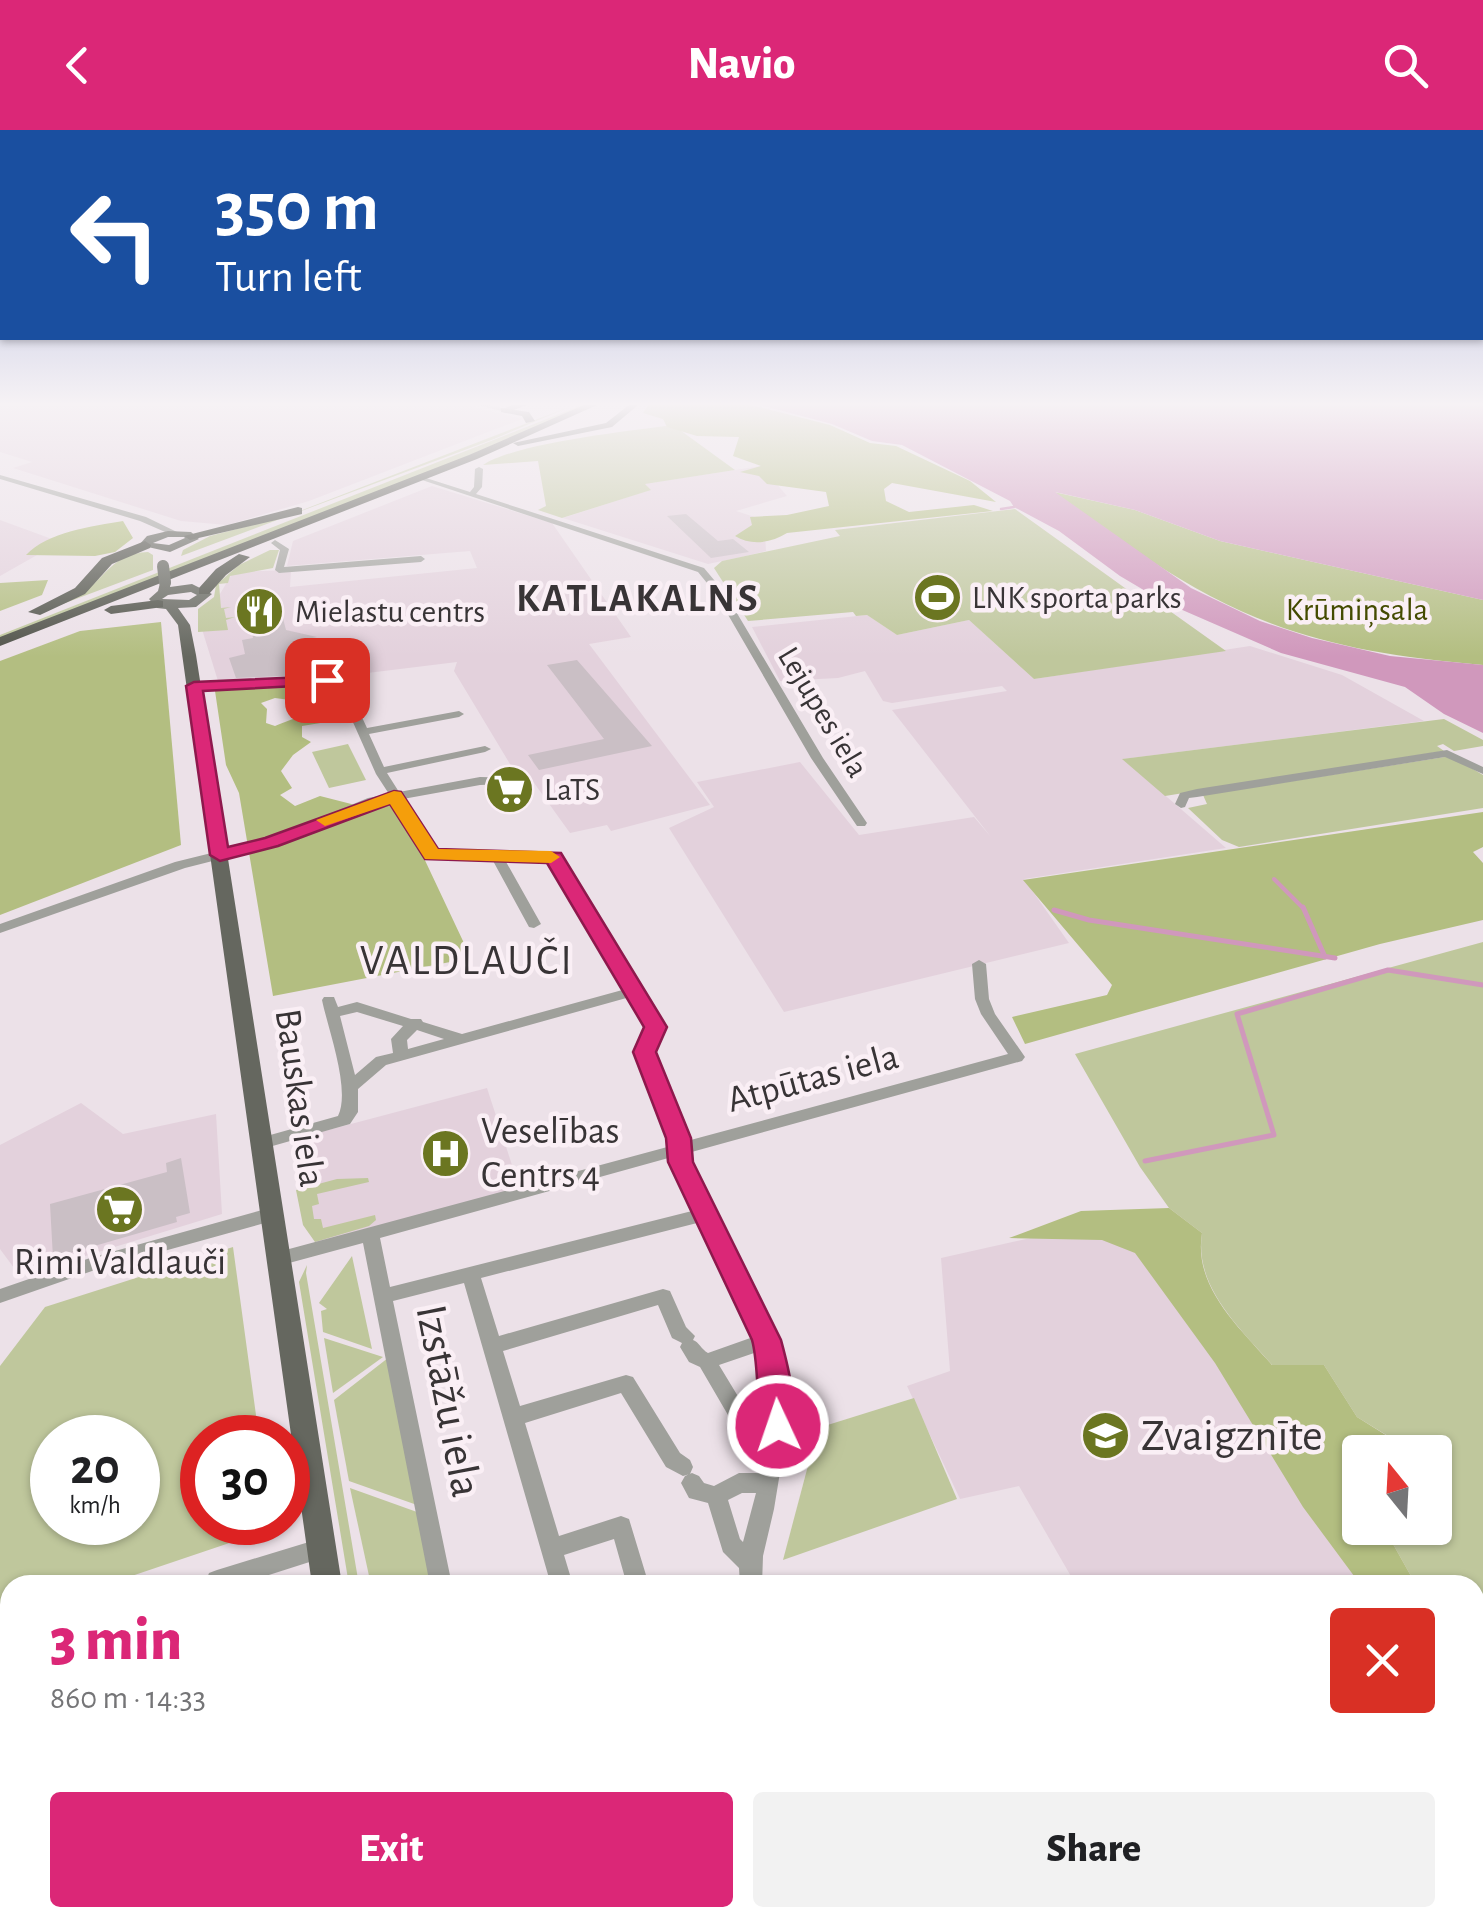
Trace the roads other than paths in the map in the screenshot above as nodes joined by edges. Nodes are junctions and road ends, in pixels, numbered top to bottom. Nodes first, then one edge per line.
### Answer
1 (42, 489) edge
2 (354, 489) edge
3 (376, 489) edge
4 (392, 489) edge
5 (405, 489) edge
6 (455, 489) edge
7 (476, 489) edge
8 (472, 494) junction
9 (134, 517) junction
10 (174, 534) junction
11 (190, 536) junction
12 (151, 544) junction
13 (274, 544) junction
14 (177, 548) junction
15 (421, 559) dead end
16 (168, 564) junction
17 (204, 590) junction
18 (169, 592) junction
19 (192, 604) junction
20 (184, 625) junction
21 (0, 626) edge
22 (0, 634) edge
23 (0, 642) edge
24 (0, 650) edge
25 (194, 686) junction
26 (459, 714) dead end
27 (363, 732) junction
28 (485, 750) dead end
29 (381, 770) junction
30 (1483, 772) edge
31 (524, 780) dead end
32 (394, 796) junction
33 (1180, 804) dead end
34 (861, 823) dead end
35 (220, 855) junction
36 (496, 855) junction
37 (534, 924) dead end
38 (0, 929) edge
39 (979, 964) dead end
40 (634, 991) junction
41 (416, 1022) junction
42 (462, 1038) junction
43 (401, 1056) junction
44 (350, 1087) junction
45 (262, 1143) junction
46 (678, 1150) junction
47 (273, 1214) junction
48 (706, 1214) junction
49 (370, 1233) junction
50 (278, 1259) junction
51 (471, 1274) junction
52 (0, 1296) edge
53 (384, 1296) junction
54 (767, 1340) junction
55 (493, 1346) junction
56 (707, 1360) junction
57 (514, 1417) junction
58 (776, 1447) junction
59 (768, 1483) junction
60 (716, 1496) junction
61 (322, 1548) junction
62 (552, 1549) junction
63 (748, 1562) junction
64 (235, 1575) edge
65 (326, 1575) edge
66 (439, 1575) edge
67 (559, 1575) edge
68 (635, 1575) edge
69 (750, 1575) edge

1 - 9 street
2 - 11 highway
3 - 22 highway
4 - 23 highway
5 - 13 highway
6 - 8 street, Lejupes iela
7 - 8 street
8 - 34 street, Lejupes iela
9 - 10 street
9 - 12 street
10 - 11 main road
10 - 12 main road
11 - 14 main road
12 - 14 main road
12 - 16 main road
12 - 21 highway
13 - 15 street
13 - 17 highway
14 - 16 main road
16 - 18 main road, bridge
17 - 18 main road
17 - 19 main road
18 - 19 main road
18 - 20 main road, Bauskas iela
18 - 24 highway
19 - 20 main road
20 - 25 main road, Bauskas iela
25 - 27 street
25 - 35 main road, Bauskas iela
26 - 27 street
27 - 29 street
28 - 29 street
29 - 32 street
30 - 33 street
31 - 32 street
32 - 35 street
32 - 36 street
35 - 38 street
35 - 45 main road, Bauskas iela
36 - 37 street
36 - 40 street
39 - 46 street, Atpūtas iela
40 - 42 street
40 - 46 street
41 - 42 street
41 - 43 street
41 - 44 street
42 - 43 street
43 - 44 street
44 - 45 street
45 - 47 main road, Bauskas iela
46 - 48 street
46 - 49 street, Atpūtas iela
47 - 50 main road, Bauskas iela
47 - 52 street
48 - 51 street
48 - 54 street
49 - 50 street, Atpūtas iela
49 - 53 street, Izstāžu iela
50 - 61 main road, Bauskas iela
51 - 53 street
51 - 55 street
53 - 66 street, Izstāžu iela
54 - 56 street
54 - 58 street
55 - 56 street
55 - 57 street
56 - 58 street
57 - 60 street
57 - 62 street
58 - 59 street
59 - 60 street
59 - 63 street
60 - 63 street
61 - 64 street
61 - 65 main road, Bauskas iela
62 - 67 street
62 - 68 street
63 - 69 street

